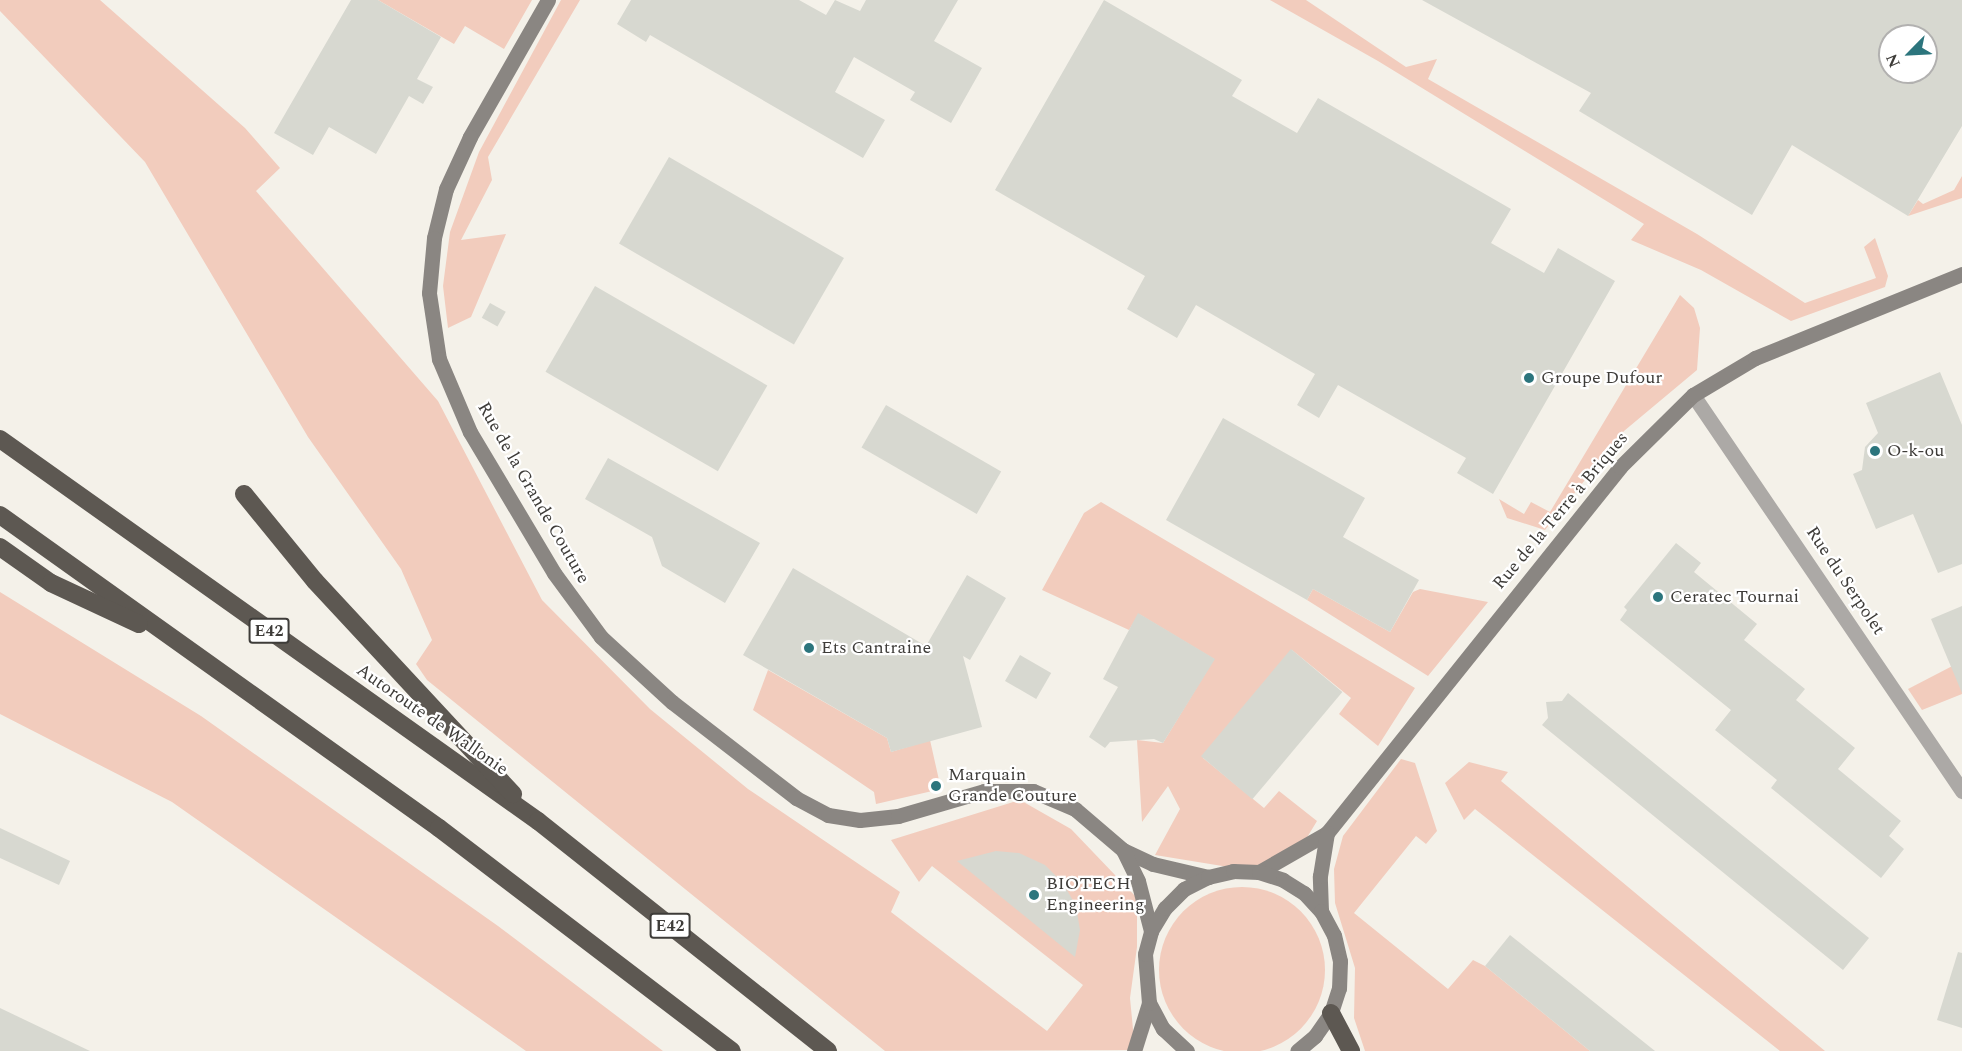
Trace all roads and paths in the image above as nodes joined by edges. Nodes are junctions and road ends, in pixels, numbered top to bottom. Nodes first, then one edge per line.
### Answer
1 (548, 0) edge
2 (1962, 273) edge
3 (1693, 395) junction
4 (0, 439) edge
5 (244, 494) dead end
6 (0, 515) edge
7 (0, 547) edge
8 (174, 639) junction
9 (1962, 791) edge
10 (538, 821) junction
11 (1327, 833) junction
12 (1123, 850) junction
13 (1259, 872) junction
14 (1208, 877) junction
15 (1321, 911) junction
16 (1151, 931) junction
17 (1149, 1003) junction
18 (1331, 1013) junction
19 (732, 1051) edge
20 (828, 1051) edge
21 (1134, 1051) edge
22 (1187, 1051) edge
23 (1297, 1051) edge
24 (1351, 1051) edge

1 - 12 main road, Rue de la Grande Couture
2 - 3 main road, Rue de la Terre à Briques
3 - 9 street, Rue du Serpolet
3 - 11 main road, Rue de la Terre à Briques
4 - 10 highway, Autoroute de Wallonie / E42
5 - 10 highway
6 - 8 highway
7 - 8 highway
8 - 19 highway
10 - 20 highway, Autoroute de Wallonie / E42
11 - 13 main road, Rue de la Terre à Briques
11 - 15 main road, Rue de la Terre à Briques
12 - 14 main road, Rue de la Grande Couture
12 - 16 main road, Rue de la Grande Couture
13 - 14 main road
13 - 15 main road
14 - 16 main road
15 - 18 main road
16 - 17 main road
17 - 21 main road
17 - 22 main road
18 - 23 main road
18 - 24 highway

